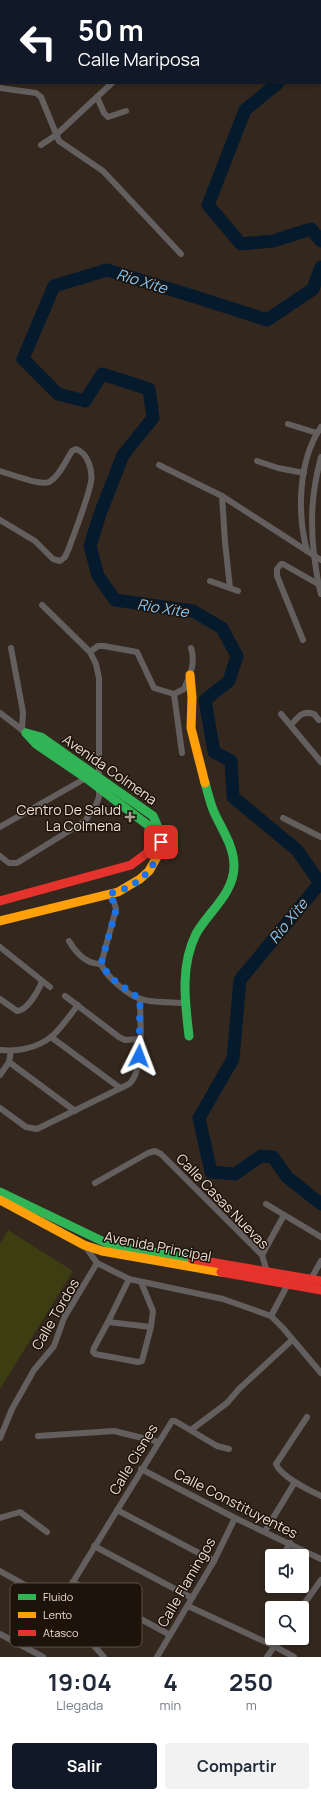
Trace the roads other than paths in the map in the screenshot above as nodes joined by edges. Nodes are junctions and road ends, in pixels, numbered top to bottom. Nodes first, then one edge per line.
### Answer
1 (111, 84) edge
2 (0, 88) edge
3 (98, 97) junction
4 (126, 112) dead end
5 (56, 135) junction
6 (41, 145) dead end
7 (181, 254) dead end
8 (288, 424) dead end
9 (319, 430) edge
10 (321, 457) edge
11 (257, 462) dead end
12 (159, 464) dead end
13 (0, 471) edge
14 (304, 473) junction
15 (222, 496) junction
16 (0, 520) edge
17 (307, 552) junction
18 (314, 556) junction
19 (321, 560) edge
20 (210, 581) dead end
21 (318, 584) junction
22 (230, 588) junction
23 (238, 590) dead end
24 (321, 594) edge
25 (42, 605) dead end
26 (303, 640) dead end
27 (11, 648) dead end
28 (191, 648) dead end
29 (90, 652) junction
30 (190, 675) junction
31 (174, 694) junction
32 (281, 714) dead end
33 (2, 717) edge
34 (319, 720) dead end
35 (291, 725) junction
36 (24, 732) junction
37 (182, 753) dead end
38 (321, 762) edge
39 (86, 778) junction
40 (99, 778) junction
41 (98, 788) junction
42 (283, 818) dead end
43 (0, 827) edge
44 (321, 837) edge
45 (0, 856) edge
46 (108, 894) junction
47 (0, 901) edge
48 (0, 921) edge
49 (70, 941) dead end
50 (0, 947) edge
51 (101, 964) junction
52 (42, 981) junction
53 (50, 987) dead end
54 (65, 996) dead end
55 (0, 999) edge
56 (140, 999) junction
57 (185, 1003) junction
58 (78, 1005) junction
59 (190, 1036) dead end
60 (51, 1037) junction
61 (140, 1040) junction
62 (0, 1050) edge
63 (10, 1051) junction
64 (9, 1062) junction
65 (0, 1075) edge
66 (120, 1088) junction
67 (0, 1108) edge
68 (75, 1110) junction
69 (95, 1183) dead end
70 (0, 1192) edge
71 (0, 1200) edge
72 (266, 1204) dead end
73 (284, 1215) junction
74 (321, 1237) edge
75 (84, 1245) junction
76 (262, 1255) junction
77 (321, 1261) edge
78 (97, 1263) junction
79 (267, 1272) junction
80 (128, 1279) junction
81 (311, 1279) junction
82 (321, 1281) edge
83 (141, 1282) junction
84 (288, 1284) junction
85 (321, 1290) edge
86 (271, 1316) junction
87 (108, 1322) junction
88 (151, 1327) junction
89 (292, 1340) junction
90 (321, 1373) edge
91 (307, 1417) dead end
92 (191, 1430) junction
93 (38, 1436) dead end
94 (0, 1438) edge
95 (159, 1442) junction
96 (229, 1449) dead end
97 (141, 1469) junction
98 (295, 1482) junction
99 (321, 1496) edge
100 (117, 1510) junction
101 (0, 1518) edge
102 (235, 1518) junction
103 (265, 1531) junction
104 (47, 1532) dead end
105 (290, 1543) junction
106 (94, 1546) junction
107 (287, 1549) edge
108 (321, 1559) edge
109 (214, 1561) junction
110 (0, 1571) edge
111 (321, 1580) edge
112 (73, 1582) edge
113 (22, 1583) edge
114 (192, 1598) junction
115 (306, 1601) edge
116 (188, 1606) junction
117 (142, 1620) edge
118 (0, 1634) edge
119 (170, 1635) junction
120 (10, 1639) edge
121 (274, 1646) junction
122 (24, 1647) edge
123 (95, 1647) edge
124 (43, 1657) edge
125 (104, 1657) edge
126 (157, 1657) edge
127 (267, 1657) edge
128 (294, 1657) edge

1 - 3 street
2 - 5 street
3 - 4 street
3 - 5 street
5 - 6 street
5 - 7 street
8 - 9 street
9 - 14 street
10 - 18 street
11 - 14 street
12 - 15 street
13 - 16 street
14 - 17 street
15 - 17 street
15 - 22 street
17 - 18 street
18 - 19 street
18 - 21 street
20 - 22 street
21 - 24 street
21 - 26 street
22 - 23 street
25 - 29 street
27 - 36 street
28 - 30 street
29 - 31 street
29 - 40 street
30 - 31 street
30 - 57 street
31 - 37 street
32 - 35 street
33 - 36 street, Avenida Colmena
34 - 35 street
35 - 38 street
36 - 39 street, Avenida Colmena
36 - 40 street, Avenida Colmena
39 - 41 street, Avenida Colmena
39 - 43 street
40 - 41 street
40 - 46 street, Avenida Colmena
41 - 45 street, Avenida Colmena
41 - 47 street, Avenida Colmena
42 - 44 street
46 - 48 street, Avenida Colmena
46 - 51 street
49 - 51 street
50 - 52 street
51 - 56 street
52 - 53 street
52 - 55 street
54 - 58 street
56 - 57 street
56 - 61 street
57 - 59 street
58 - 60 street
58 - 61 street
60 - 63 street
60 - 66 street
61 - 66 street
62 - 63 street
63 - 64 street
64 - 65 street
64 - 68 street
66 - 68 street
67 - 68 street
69 - 76 street, Calle Casas Nuevas
70 - 79 street, Avenida Principal
71 - 75 street, Avenida Principal
72 - 73 street
73 - 74 street
73 - 76 street
75 - 78 street
75 - 84 street, Avenida Principal
76 - 79 street, Calle Casas Nuevas
77 - 81 street
78 - 80 street
78 - 94 street, Calle Tordos
79 - 81 street, Avenida Principal
80 - 83 street
80 - 87 street
81 - 82 street, Avenida Principal
83 - 86 street
83 - 88 street
84 - 85 street, Avenida Principal
84 - 86 street
86 - 89 street
87 - 88 street
87 - 88 street
89 - 90 street
89 - 92 street
91 - 98 street
92 - 95 street, Calle Cisnes
92 - 96 street
93 - 95 street
95 - 97 street, Calle Cisnes
97 - 100 street, Calle Cisnes
97 - 102 street, Calle Constituyentes
98 - 99 street
98 - 103 street
100 - 106 street, Calle Cisnes
100 - 109 street
101 - 104 street
102 - 103 street, Calle Constituyentes
102 - 109 street, Calle Flamingos
103 - 105 street, Calle Constituyentes
105 - 107 street
105 - 108 street, Calle Constituyentes
106 - 112 street, Calle Cisnes
106 - 114 street
109 - 114 street, Calle Flamingos
110 - 113 street
111 - 115 street
114 - 116 street, Calle Flamingos
116 - 119 street, Calle Flamingos
116 - 121 street
117 - 119 street
118 - 120 street
119 - 126 street, Calle Flamingos
121 - 127 street
121 - 128 street
122 - 124 street
123 - 125 street

